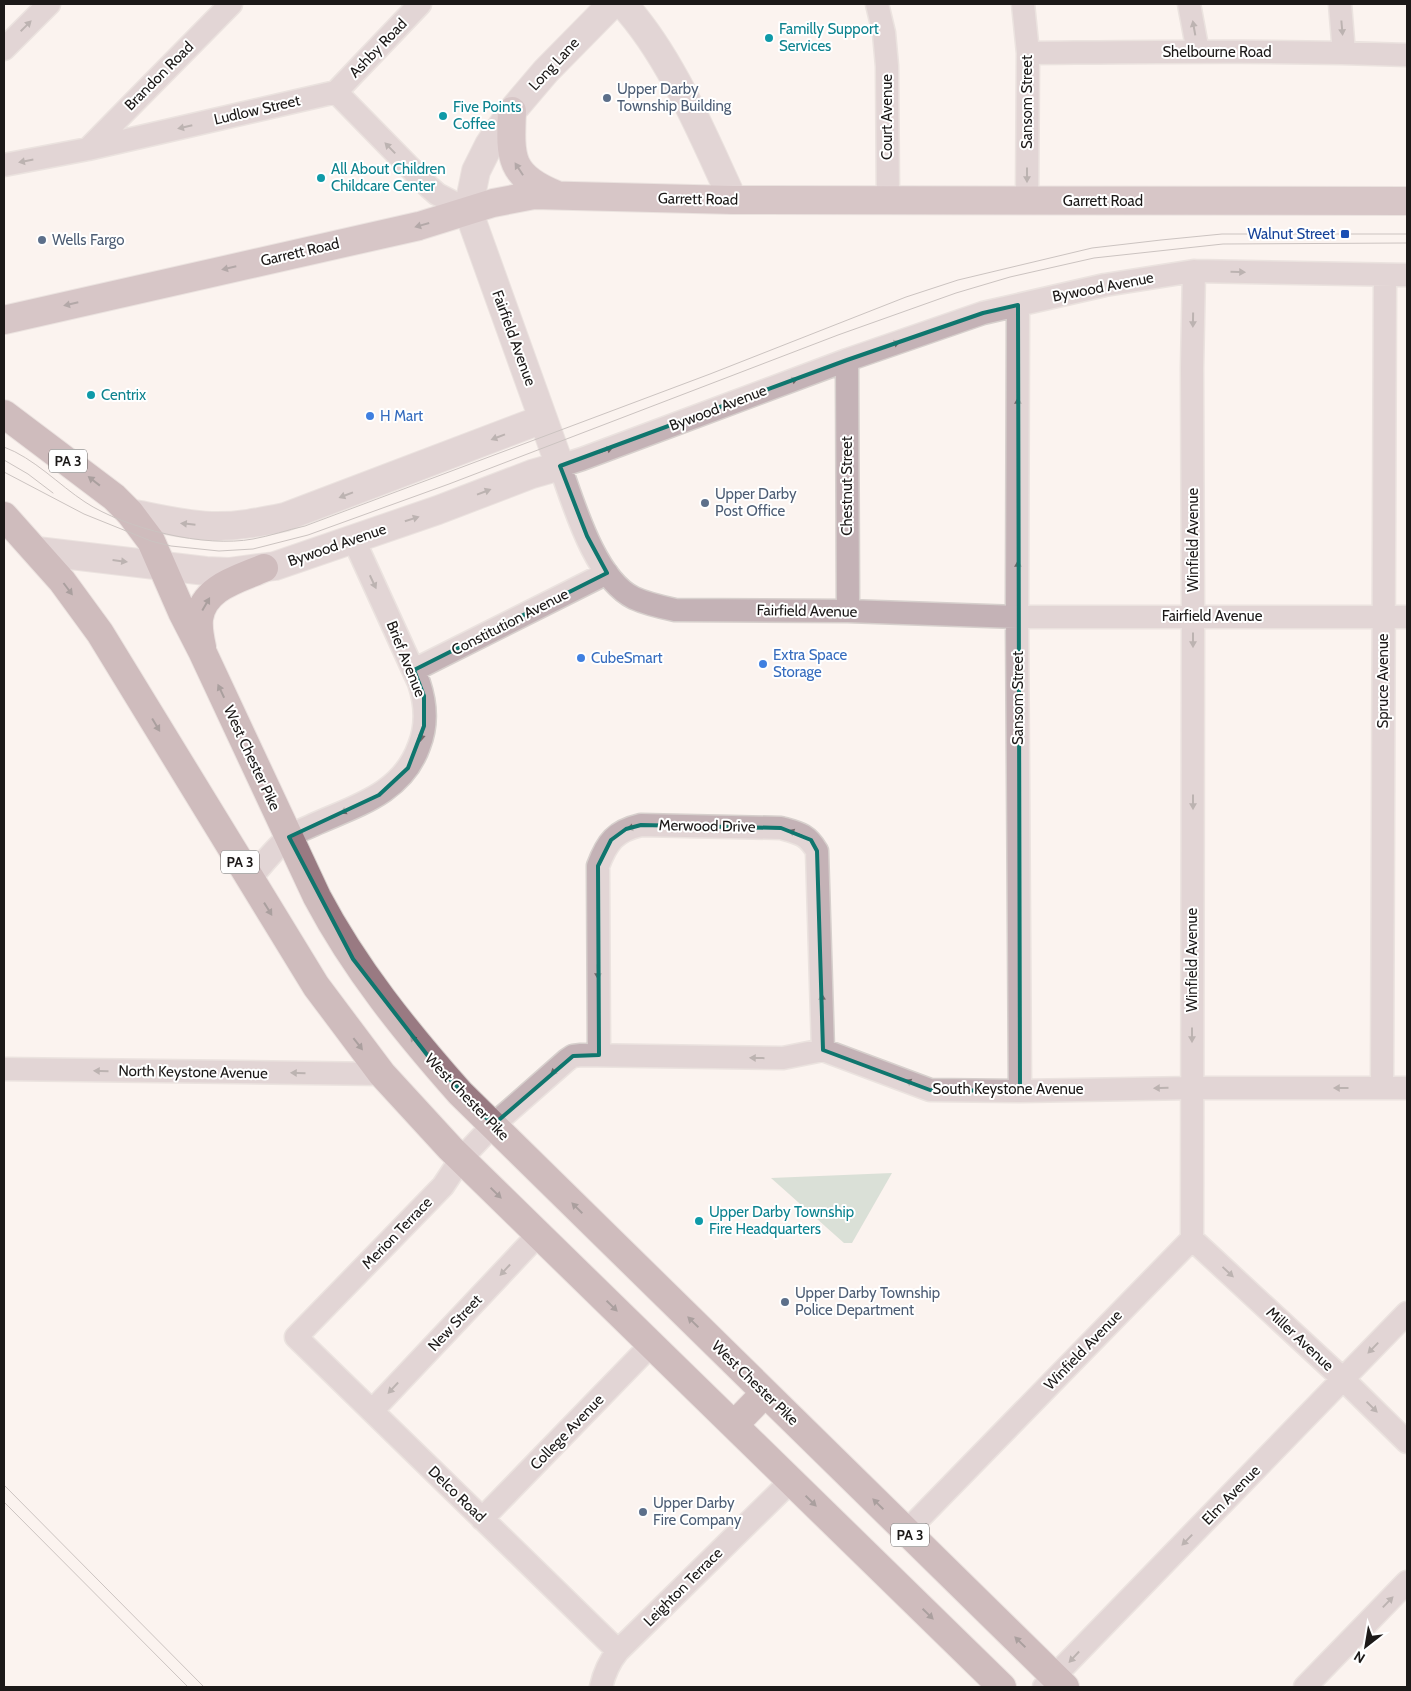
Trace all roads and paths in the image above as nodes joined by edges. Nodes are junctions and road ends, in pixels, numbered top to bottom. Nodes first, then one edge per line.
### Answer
1 (48, 4) edge
2 (231, 4) edge
3 (420, 4) edge
4 (612, 4) edge
5 (623, 4) edge
6 (877, 4) edge
7 (1023, 4) edge
8 (1189, 4) edge
9 (1340, 4) edge
10 (4, 49) edge
11 (1198, 52) junction
12 (1028, 53) junction
13 (1344, 53) junction
14 (1407, 55) edge
15 (336, 92) junction
16 (512, 111) junction
17 (88, 149) junction
18 (4, 165) edge
19 (558, 195) junction
20 (733, 200) junction
21 (888, 200) junction
22 (1027, 201) junction
23 (1407, 201) edge
24 (468, 210) junction
25 (1194, 271) junction
26 (1385, 275) junction
27 (1407, 275) edge
28 (1018, 305) junction
29 (4, 320) edge
30 (847, 360) junction
31 (4, 414) edge
32 (543, 419) junction
33 (560, 466) junction
34 (130, 513) junction
35 (4, 516) edge
36 (4, 538) edge
37 (353, 538) junction
38 (37, 551) junction
39 (162, 566) junction
40 (264, 568) junction
41 (607, 573) junction
42 (848, 611) junction
43 (1193, 616) junction
44 (1017, 617) junction
45 (1383, 617) junction
46 (1407, 617) edge
47 (202, 651) junction
48 (414, 670) junction
49 (289, 837) junction
50 (250, 879) junction
51 (823, 1050) junction
52 (599, 1055) junction
53 (4, 1069) edge
54 (382, 1074) junction
55 (1192, 1088) junction
56 (1382, 1088) junction
57 (1407, 1088) edge
58 (1020, 1091) junction
59 (493, 1124) junction
60 (461, 1159) junction
61 (538, 1235) junction
62 (1192, 1239) junction
63 (1407, 1313) edge
64 (296, 1338) joint
65 (651, 1345) junction
66 (1344, 1380) junction
67 (765, 1393) junction
68 (372, 1411) junction
69 (734, 1425) junction
70 (1407, 1442) edge
71 (791, 1481) junction
72 (482, 1519) junction
73 (906, 1532) junction
74 (1407, 1582) edge
75 (618, 1651) junction
76 (1055, 1684) edge
77 (601, 1687) edge
78 (1002, 1687) edge
79 (1305, 1687) edge

10 -> 1 street
2 - 17 street, Brandon Road
3 - 15 street, Ashby Road
4 - 16 street, Long Lane
5 - 20 street
6 - 21 street, Court Avenue
7 - 12 street, Sansom Street
11 -> 8 street
9 -> 13 street
11 - 12 street, Shelbourne Road
11 - 13 street, Shelbourne Road
12 -> 22 street, Sansom Street
13 - 14 street, Shelbourne Road
15 -> 17 street, Ludlow Street
24 -> 15 street
19 -> 16 main road
16 - 24 street, Long Lane
17 -> 18 street, Ludlow Street
19 - 20 main road, Garrett Road
19 - 24 main road, Garrett Road
20 - 21 main road, Garrett Road
21 - 22 main road, Garrett Road
22 - 23 main road, Garrett Road
24 -> 29 main road, Garrett Road
24 - 32 street, Fairfield Avenue
25 -> 26 street, Bywood Avenue
25 - 28 street, Bywood Avenue
25 -> 43 street, Winfield Avenue
26 - 27 street, Bywood Avenue
26 - 45 street, Spruce Avenue
30 -> 28 street, Bywood Avenue
44 -> 28 street, Sansom Street
33 -> 30 street, Bywood Avenue
30 - 42 street, Chestnut Street
34 -> 31 main road, West Chester Pike / PA 3
32 - 33 street, Fairfield Avenue
32 -> 34 street
37 -> 33 street, Bywood Avenue
33 - 41 street, Fairfield Avenue
34 - 39 main road, West Chester Pike / PA 3
35 - 38 main road, PA 3
36 - 38 main road
37 - 40 street, Bywood Avenue
37 -> 48 street, Brief Avenue
38 -> 39 street, Bywood Avenue
38 -> 50 main road, PA 3
39 - 40 street, Bywood Avenue
39 - 47 main road, West Chester Pike / PA 3
47 -> 40 main road
41 - 42 street, Fairfield Avenue
41 - 48 street, Constitution Avenue
42 - 44 street, Fairfield Avenue
43 - 44 street, Fairfield Avenue
43 - 45 street, Fairfield Avenue
43 -> 55 street, Winfield Avenue
44 - 58 street, Sansom Street
45 - 46 street, Fairfield Avenue
45 - 56 street, Spruce Avenue
49 -> 47 main road, West Chester Pike / PA 3
48 -> 49 street, Brief Avenue
49 - 50 street, Brief Avenue
59 -> 49 main road, West Chester Pike / PA 3
50 -> 54 main road, PA 3
51 -> 52 street
51 -> 52 street, Merwood Drive
58 -> 51 street, South Keystone Avenue
52 -> 59 street
54 -> 53 street, North Keystone Avenue
54 - 60 main road, PA 3
56 -> 55 street, South Keystone Avenue
55 -> 58 street, South Keystone Avenue
55 - 62 street, Winfield Avenue
56 - 57 street, South Keystone Avenue
59 - 60 street, Merion Terrace
67 -> 59 main road, West Chester Pike / PA 3
60 -> 61 main road, PA 3
60 - 64 street, Merion Terrace
61 -> 65 main road, PA 3
61 -> 68 street, New Street
62 -> 66 street, Miller Avenue
62 - 73 street, Winfield Avenue
63 -> 66 street, Elm Avenue
64 - 68 street, Delco Road
65 - 69 main road, PA 3
65 - 72 street, College Avenue
66 -> 70 street, Miller Avenue
66 -> 76 street, Elm Avenue
67 - 69 main road
73 -> 67 main road, West Chester Pike / PA 3
68 - 72 street, Delco Road
69 - 71 main road, PA 3
71 - 75 street, Leighton Terrace
71 -> 78 main road, PA 3
72 - 75 street, Delco Road
76 -> 73 main road, West Chester Pike / PA 3
79 -> 74 street
75 - 77 street, Leighton Terrace

